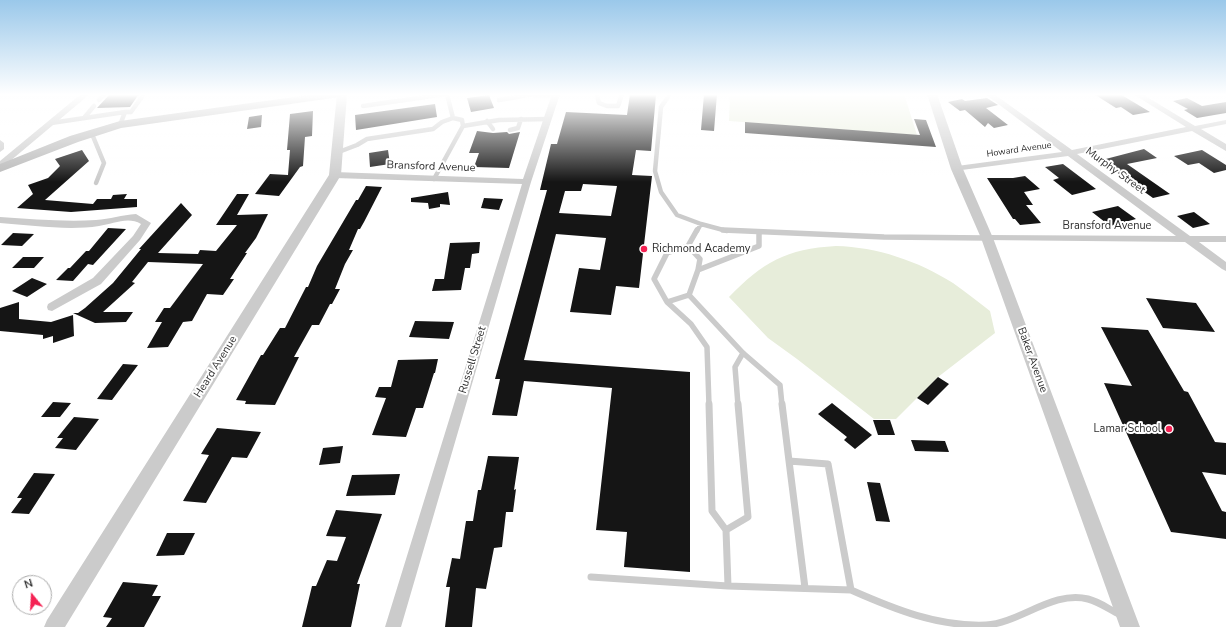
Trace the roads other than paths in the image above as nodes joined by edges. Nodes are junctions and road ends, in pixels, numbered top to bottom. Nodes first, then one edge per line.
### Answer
1 (51, 123) edge
2 (132, 123) edge
3 (339, 123) edge
4 (440, 123) edge
5 (476, 123) edge
6 (489, 123) edge
7 (520, 123) edge
8 (547, 123) edge
9 (659, 123) edge
10 (942, 123) edge
11 (1029, 123) edge
12 (1185, 123) edge
13 (1219, 123) edge
14 (120, 125) joint
15 (463, 126) joint
16 (1193, 128) junction
17 (493, 129) dead end
18 (510, 130) dead end
19 (92, 134) junction
20 (0, 143) edge
21 (1226, 148) edge
22 (0, 149) edge
23 (336, 153) junction
24 (1070, 153) junction
25 (2, 162) edge
26 (957, 169) junction
27 (335, 175) junction
28 (434, 179) junction
29 (526, 182) junction
30 (96, 183) dead end
31 (1, 216) edge
32 (701, 224) junction
33 (759, 232) junction
34 (987, 238) junction
35 (1188, 238) junction
36 (1226, 239) edge
37 (688, 246) junction
38 (1226, 268) edge
39 (698, 270) junction
40 (689, 295) junction
41 (667, 302) junction
42 (52, 307) dead end
43 (743, 354) junction
44 (789, 462) junction
45 (726, 530) junction
46 (591, 577) dead end
47 (728, 586) junction
48 (805, 588) junction
49 (851, 590) junction
50 (1128, 622) edge
51 (54, 627) edge
52 (393, 627) edge

1 - 25 street
2 - 14 main road
3 - 23 street, Heard Avenue
4 - 23 lane
5 - 15 lane
6 - 17 lane
7 - 18 lane
8 - 29 street, Russell Street
9 - 32 lane
10 - 26 street, Baker Avenue
11 - 24 street, Murphy Street
12 - 16 street
13 - 16 street, Howard Avenue
14 - 19 main road
15 - 28 lane
16 - 21 street
16 - 24 street, Howard Avenue
19 - 25 main road
19 - 30 lane
20 - 22 street
23 - 27 street, Heard Avenue
24 - 26 street, Howard Avenue
24 - 35 street, Murphy Street
26 - 34 street, Baker Avenue
27 - 28 street, Bransford Avenue
27 - 51 street, Heard Avenue
28 - 29 street, Bransford Avenue
29 - 52 street, Russell Street
31 - 42 street
32 - 33 lane
32 - 37 lane
33 - 34 lane
33 - 39 lane
34 - 35 street, Bransford Avenue
34 - 50 street, Baker Avenue
35 - 36 street, Bransford Avenue
35 - 38 street, Murphy Street
37 - 39 lane
37 - 41 lane
39 - 40 lane
40 - 41 lane
40 - 43 lane
41 - 45 lane
43 - 44 lane
43 - 45 lane
44 - 48 lane
44 - 49 lane
45 - 47 lane
46 - 47 lane
47 - 48 lane
48 - 49 lane
49 - 50 lane

